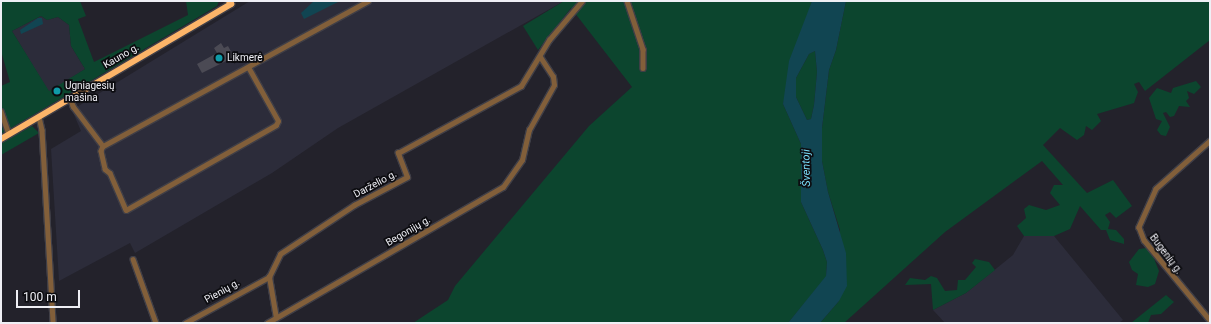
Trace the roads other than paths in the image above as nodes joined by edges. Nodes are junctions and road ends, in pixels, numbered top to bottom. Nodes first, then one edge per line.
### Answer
1 (368, 1) edge
2 (582, 1) edge
3 (627, 1) edge
4 (230, 2) edge
5 (540, 57) junction
6 (643, 68) dead end
7 (249, 69) junction
8 (70, 98) junction
9 (1, 111) edge
10 (39, 117) junction
11 (10, 134) junction
12 (1, 139) edge
13 (1210, 141) edge
14 (103, 146) junction
15 (133, 259) dead end
16 (269, 277) junction
17 (276, 318) junction
18 (1210, 320) edge
19 (53, 323) edge
20 (156, 323) edge
21 (185, 323) edge
22 (267, 323) edge

1 - 7 street
2 - 5 street
3 - 6 street
4 - 8 highway, Kauno g.
5 - 16 street, Darželio g.
5 - 17 street, Begonijų g.
7 - 14 street
7 - 14 street
8 - 10 highway, Kauno g.
8 - 14 street
9 - 11 street
10 - 11 highway, Kauno g.
10 - 19 street
11 - 12 highway, Kauno g.
13 - 18 street, Bugenių g.
15 - 20 street
16 - 17 street
16 - 21 street, Pienių g.
17 - 22 street, Begonijų g.

